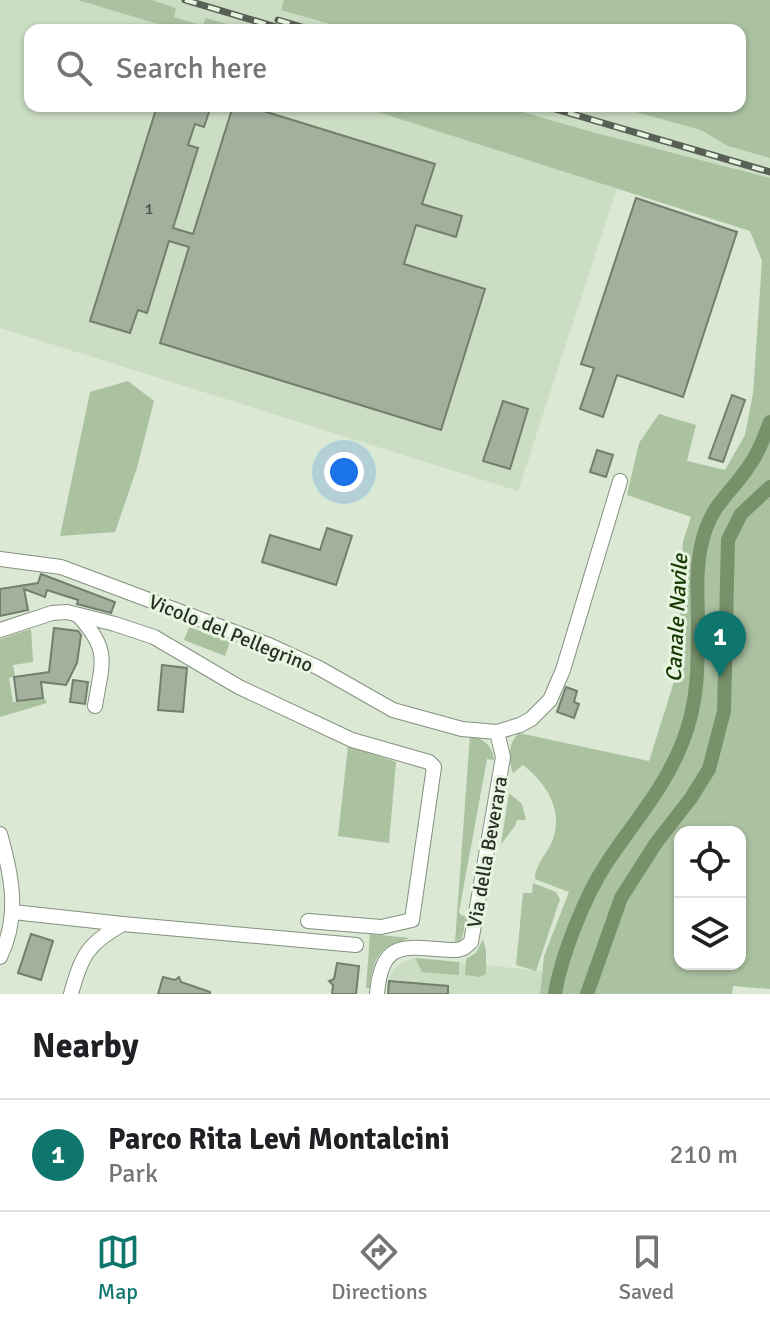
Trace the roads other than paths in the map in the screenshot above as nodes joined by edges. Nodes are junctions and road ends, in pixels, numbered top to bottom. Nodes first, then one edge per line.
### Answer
1 (620, 481) dead end
2 (0, 559) edge
3 (78, 614) junction
4 (0, 630) edge
5 (95, 706) dead end
6 (497, 732) junction
7 (0, 834) edge
8 (3, 858) edge
9 (13, 912) junction
10 (308, 921) dead end
11 (123, 924) junction
12 (356, 945) dead end
13 (0, 957) edge
14 (71, 994) edge
15 (377, 994) edge

1 - 6 street, Vicolo del Pellegrino
2 - 6 street, Vicolo del Pellegrino
3 - 4 street
3 - 5 street
3 - 10 street
6 - 15 street, Via della Beverara
7 - 8 street
8 - 9 street
9 - 11 street
9 - 13 street
11 - 12 street
11 - 14 street

